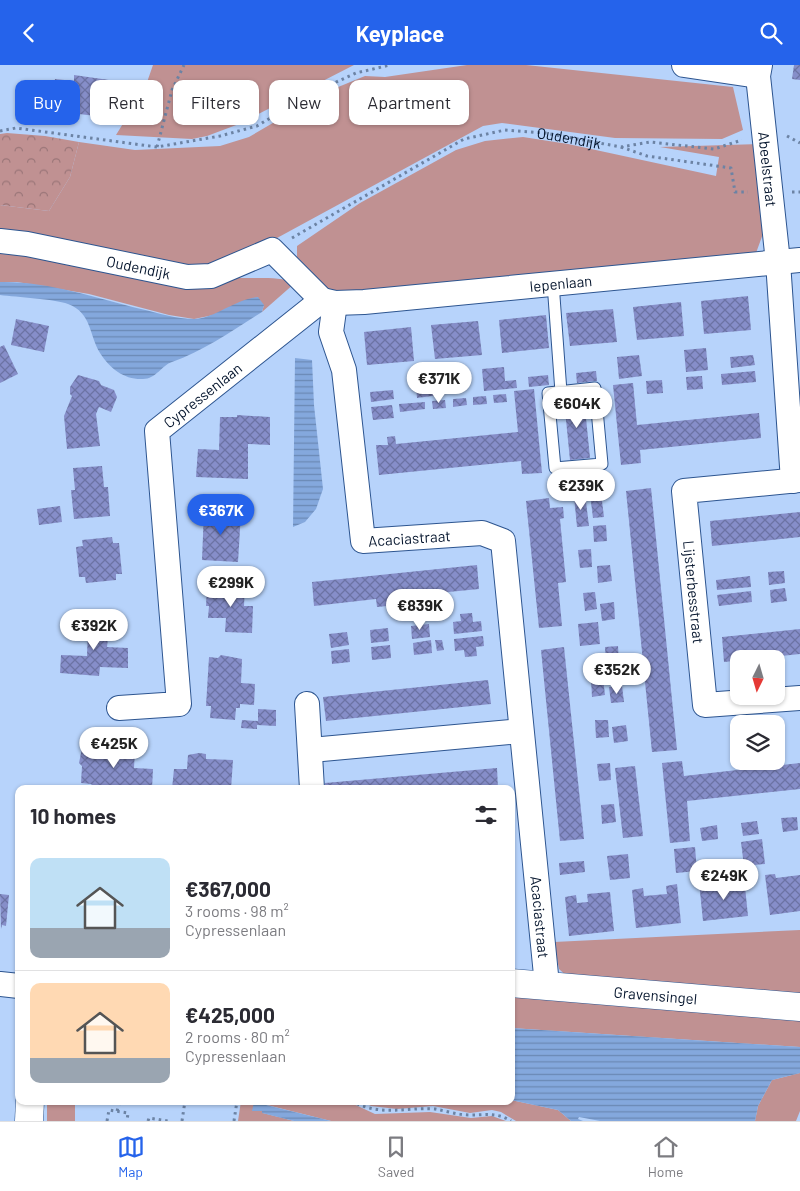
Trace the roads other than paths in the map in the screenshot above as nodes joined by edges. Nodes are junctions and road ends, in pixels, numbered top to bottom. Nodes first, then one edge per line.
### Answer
1 (684, 65) edge
2 (759, 71) edge
3 (0, 241) edge
4 (789, 261) edge
5 (553, 283) junction
6 (329, 301) junction
7 (562, 391) junction
8 (797, 480) edge
9 (800, 698) edge
10 (307, 704) dead end
11 (120, 708) dead end
12 (521, 731) junction
13 (310, 750) junction
14 (312, 785) edge
15 (515, 983) edge
16 (0, 984) edge
17 (547, 985) junction
18 (15, 986) edge
19 (800, 1007) edge
20 (30, 1105) edge
21 (29, 1121) edge

1 - 2 street, Abeelstraat
2 - 4 street, Abeelstraat
3 - 6 street, Oudendijk
4 - 5 street, Iepenlaan
4 - 8 street, Lijsterbesstraat
5 - 6 street, Iepenlaan
5 - 7 lane
6 - 11 street, Cypressenlaan
6 - 12 street, Acaciastraat
7 - 7 lane
8 - 9 street, Lijsterbesstraat
10 - 13 street
12 - 13 street
12 - 17 street, Acaciastraat
13 - 14 street
15 - 17 street, Gravensingel
16 - 18 street
17 - 19 street, Gravensingel
20 - 21 street

